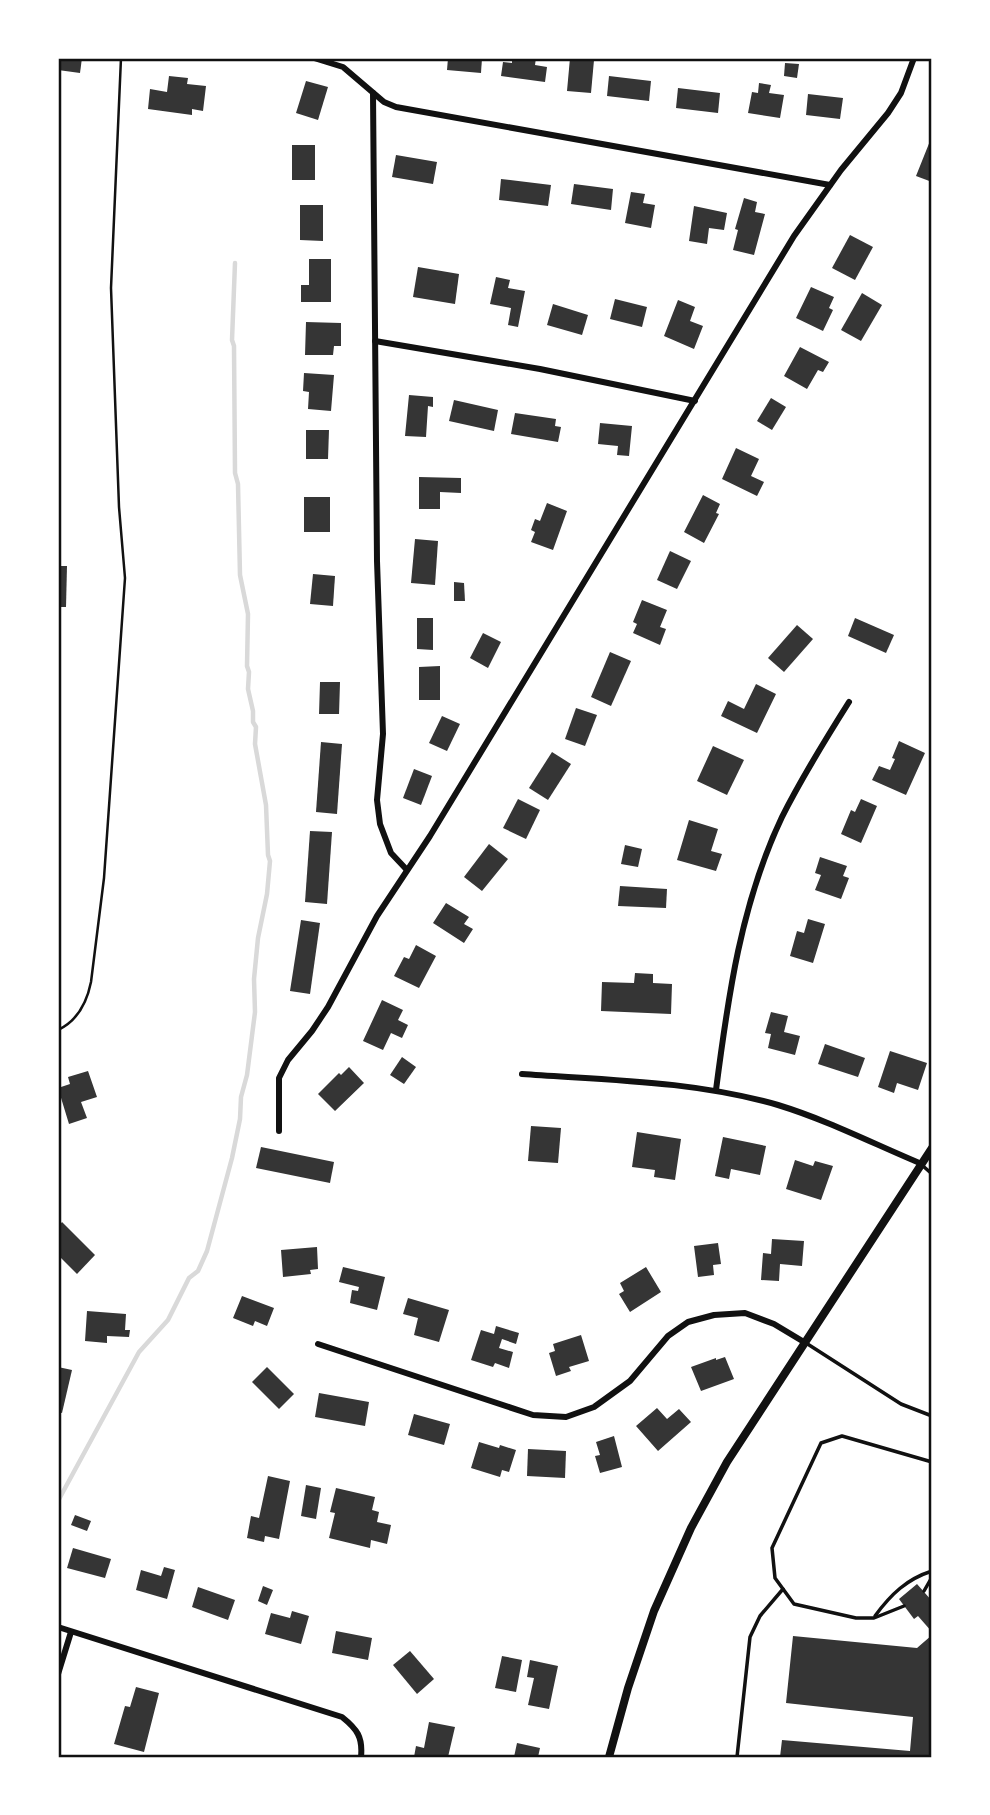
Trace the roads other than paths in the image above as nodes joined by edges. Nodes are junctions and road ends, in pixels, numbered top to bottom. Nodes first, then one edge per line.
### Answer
1 (314, 58) edge
2 (914, 58) edge
3 (373, 93) junction
4 (830, 185) junction
5 (375, 341) junction
6 (695, 401) junction
7 (849, 702) dead end
8 (407, 870) junction
9 (522, 1074) dead end
10 (716, 1090) junction
11 (279, 1131) dead end
12 (932, 1148) edge
13 (922, 1164) junction
14 (932, 1174) edge
15 (804, 1342) junction
16 (318, 1345) dead end
17 (932, 1416) edge
18 (932, 1462) edge
19 (932, 1571) edge
20 (932, 1577) edge
21 (783, 1589) junction
22 (924, 1591) dead end
23 (904, 1606) dead end
24 (874, 1618) junction
25 (58, 1627) edge
26 (71, 1632) junction
27 (58, 1674) edge
28 (361, 1757) edge
29 (609, 1757) edge
30 (737, 1757) edge

1 - 3 street
2 - 4 street
3 - 4 street
3 - 5 street
4 - 6 street
5 - 6 street
5 - 8 street
6 - 8 street
7 - 10 street
8 - 11 street
9 - 10 street
10 - 13 street
12 - 13 street
13 - 14 lane
13 - 15 street
15 - 16 street
15 - 17 lane
15 - 29 street
18 - 21 lane
19 - 24 lane
20 - 22 lane
21 - 24 lane
21 - 30 lane
23 - 24 lane
25 - 26 street
26 - 27 street
26 - 28 street

